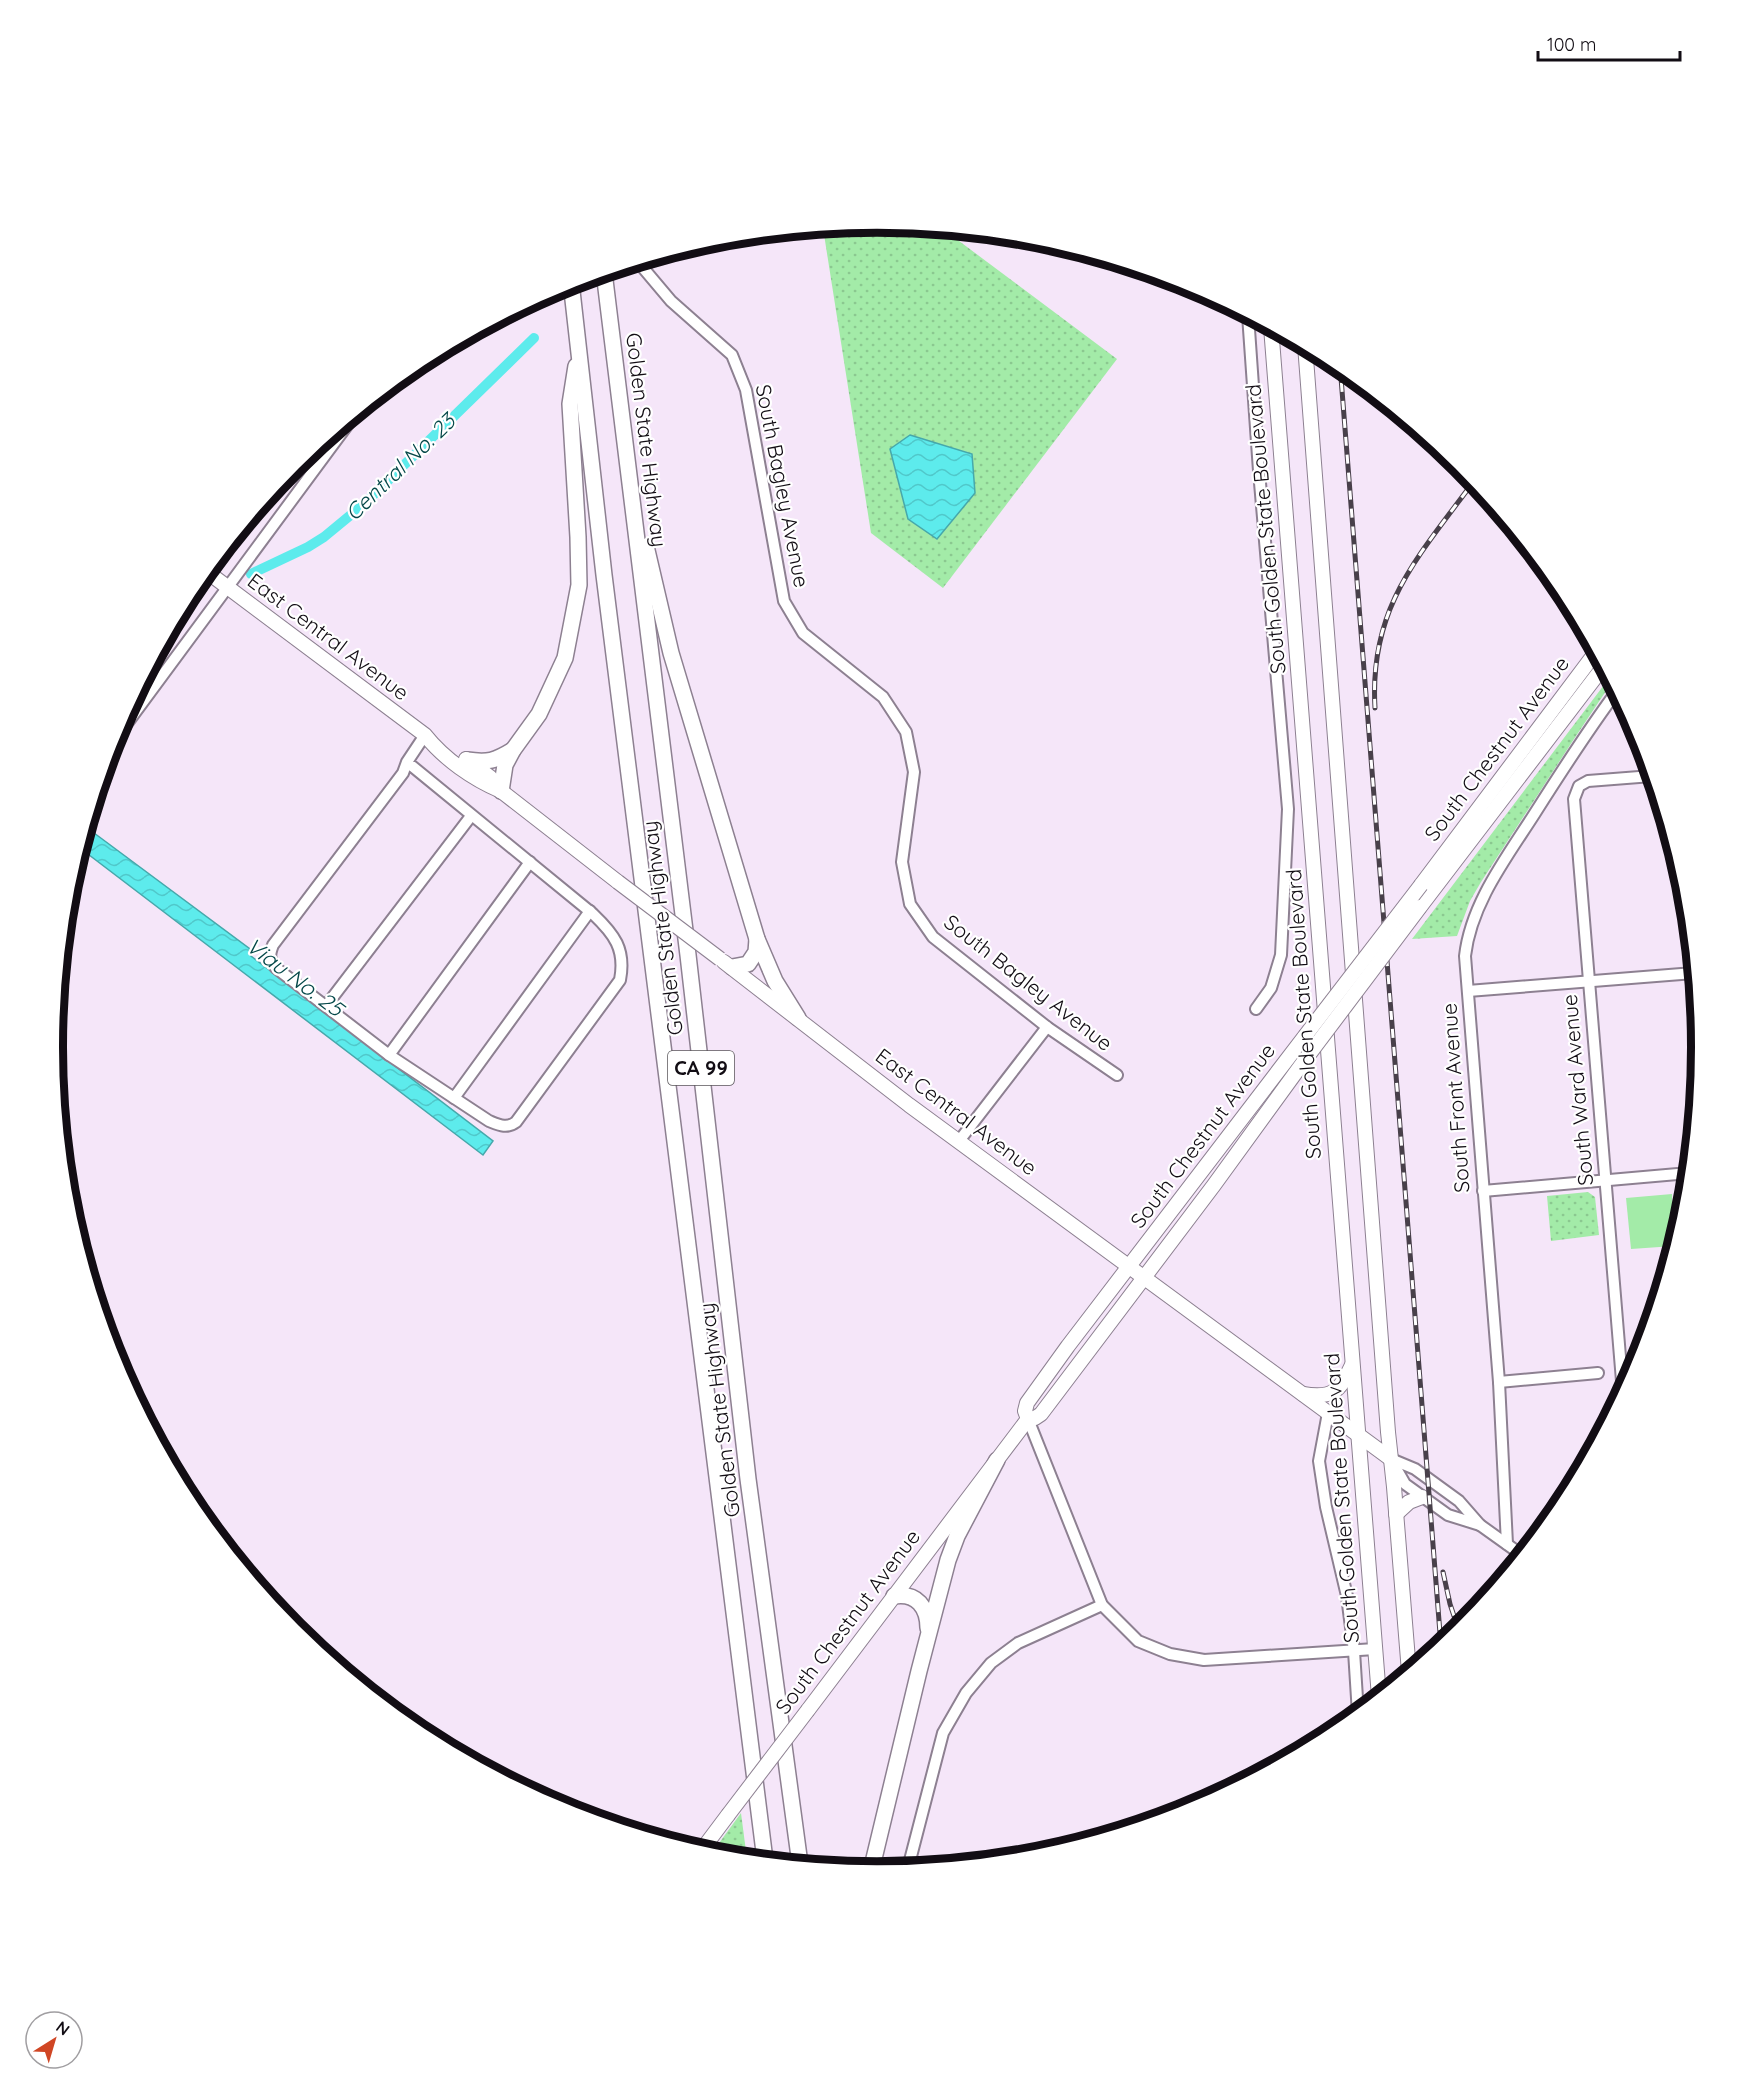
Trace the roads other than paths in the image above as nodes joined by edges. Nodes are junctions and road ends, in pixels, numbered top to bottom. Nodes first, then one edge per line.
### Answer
1 (643, 268) edge
2 (605, 280) edge
3 (572, 292) edge
4 (1249, 323) edge
5 (1272, 335) edge
6 (580, 346) junction
7 (1306, 356) edge
8 (340, 435) edge
9 (628, 467) junction
10 (213, 576) edge
11 (227, 587) junction
12 (1592, 658) edge
13 (1599, 672) edge
14 (1612, 698) edge
15 (136, 711) edge
16 (425, 735) junction
17 (513, 750) junction
18 (467, 760) junction
19 (407, 762) junction
20 (1645, 777) edge
21 (501, 791) junction
22 (471, 816) junction
23 (530, 862) junction
24 (590, 911) junction
25 (757, 939) junction
26 (726, 963) junction
27 (1687, 974) edge
28 (1589, 982) junction
29 (1468, 991) junction
30 (326, 1006) junction
31 (1256, 1009) dead end
32 (798, 1018) junction
33 (1047, 1027) junction
34 (389, 1055) junction
35 (1117, 1075) dead end
36 (454, 1098) junction
37 (959, 1141) junction
38 (1680, 1174) edge
39 (1605, 1181) junction
40 (1483, 1191) junction
41 (1130, 1266) junction
42 (1144, 1277) junction
43 (1353, 1363) junction
44 (1598, 1373) dead end
45 (1622, 1375) edge
46 (1499, 1382) junction
47 (1302, 1394) junction
48 (1328, 1413) junction
49 (1028, 1419) junction
50 (1359, 1437) junction
51 (997, 1460) junction
52 (1391, 1460) junction
53 (1422, 1497) junction
54 (1396, 1514) junction
55 (1480, 1525) junction
56 (1508, 1544) junction
57 (1517, 1551) edge
58 (894, 1596) junction
59 (1102, 1605) junction
60 (927, 1637) junction
61 (1375, 1649) junction
62 (1354, 1651) junction
63 (1408, 1664) edge
64 (1378, 1689) edge
65 (1357, 1704) edge
66 (707, 1843) edge
67 (764, 1853) edge
68 (799, 1857) edge
69 (910, 1860) edge
70 (873, 1861) edge

1 - 33 street, South Bagley Avenue
2 - 9 highway, Golden State Highway / CA 99
3 - 6 highway, Golden State Highway / CA 99
4 - 31 street
5 - 43 main road, South Golden State Boulevard
6 - 17 highway
6 - 67 highway, Golden State Highway / CA 99
7 - 52 main road
8 - 11 street
9 - 25 highway
9 - 68 highway, Golden State Highway / CA 99
10 - 11 main road, East Central Avenue
11 - 15 street
11 - 16 main road, East Central Avenue
12 - 41 main road, South Chestnut Avenue, bridge
13 - 42 main road, South Chestnut Avenue, bridge
14 - 29 street, South Front Avenue
16 - 18 main road, East Central Avenue
16 - 19 street
16 - 21 main road, East Central Avenue
17 - 18 highway
17 - 21 highway
18 - 21 main road, East Central Avenue
19 - 22 street
19 - 30 street
20 - 28 street, South Ward Avenue
21 - 26 main road, East Central Avenue, bridge
22 - 23 street
22 - 30 street
23 - 24 street
23 - 34 street
24 - 36 street
24 - 36 street
25 - 26 highway
25 - 32 highway
26 - 32 main road, East Central Avenue
27 - 28 street
28 - 29 street
28 - 39 street, South Ward Avenue
29 - 40 street, South Front Avenue
30 - 34 street
32 - 37 main road, East Central Avenue
33 - 35 street, South Bagley Avenue
33 - 37 street
34 - 36 street
37 - 41 main road, East Central Avenue
38 - 39 street
39 - 40 street
39 - 45 street, South Ward Avenue
40 - 46 street, South Front Avenue
41 - 42 main road, East Central Avenue
41 - 49 main road, South Chestnut Avenue
42 - 47 main road, East Central Avenue
42 - 49 main road, South Chestnut Avenue
43 - 47 main road
43 - 50 main road, South Golden State Boulevard
44 - 46 street
46 - 56 street, South Front Avenue
47 - 48 main road, East Central Avenue
48 - 50 main road, East Central Avenue
48 - 62 street
49 - 51 main road, South Chestnut Avenue
49 - 59 street
50 - 52 main road, East Central Avenue
50 - 61 main road, South Golden State Boulevard
51 - 58 main road, South Chestnut Avenue
51 - 60 highway
52 - 53 street, East Central Avenue
52 - 54 main road
52 - 55 street, East Central Avenue
53 - 54 main road
53 - 55 street, East Central Avenue
54 - 63 main road
55 - 56 street, East Central Avenue
56 - 57 street, East Central Avenue
58 - 60 highway
58 - 66 main road, South Chestnut Avenue, bridge
59 - 62 street
59 - 69 street
60 - 70 highway
61 - 62 street
61 - 64 main road, South Golden State Boulevard
62 - 65 street

